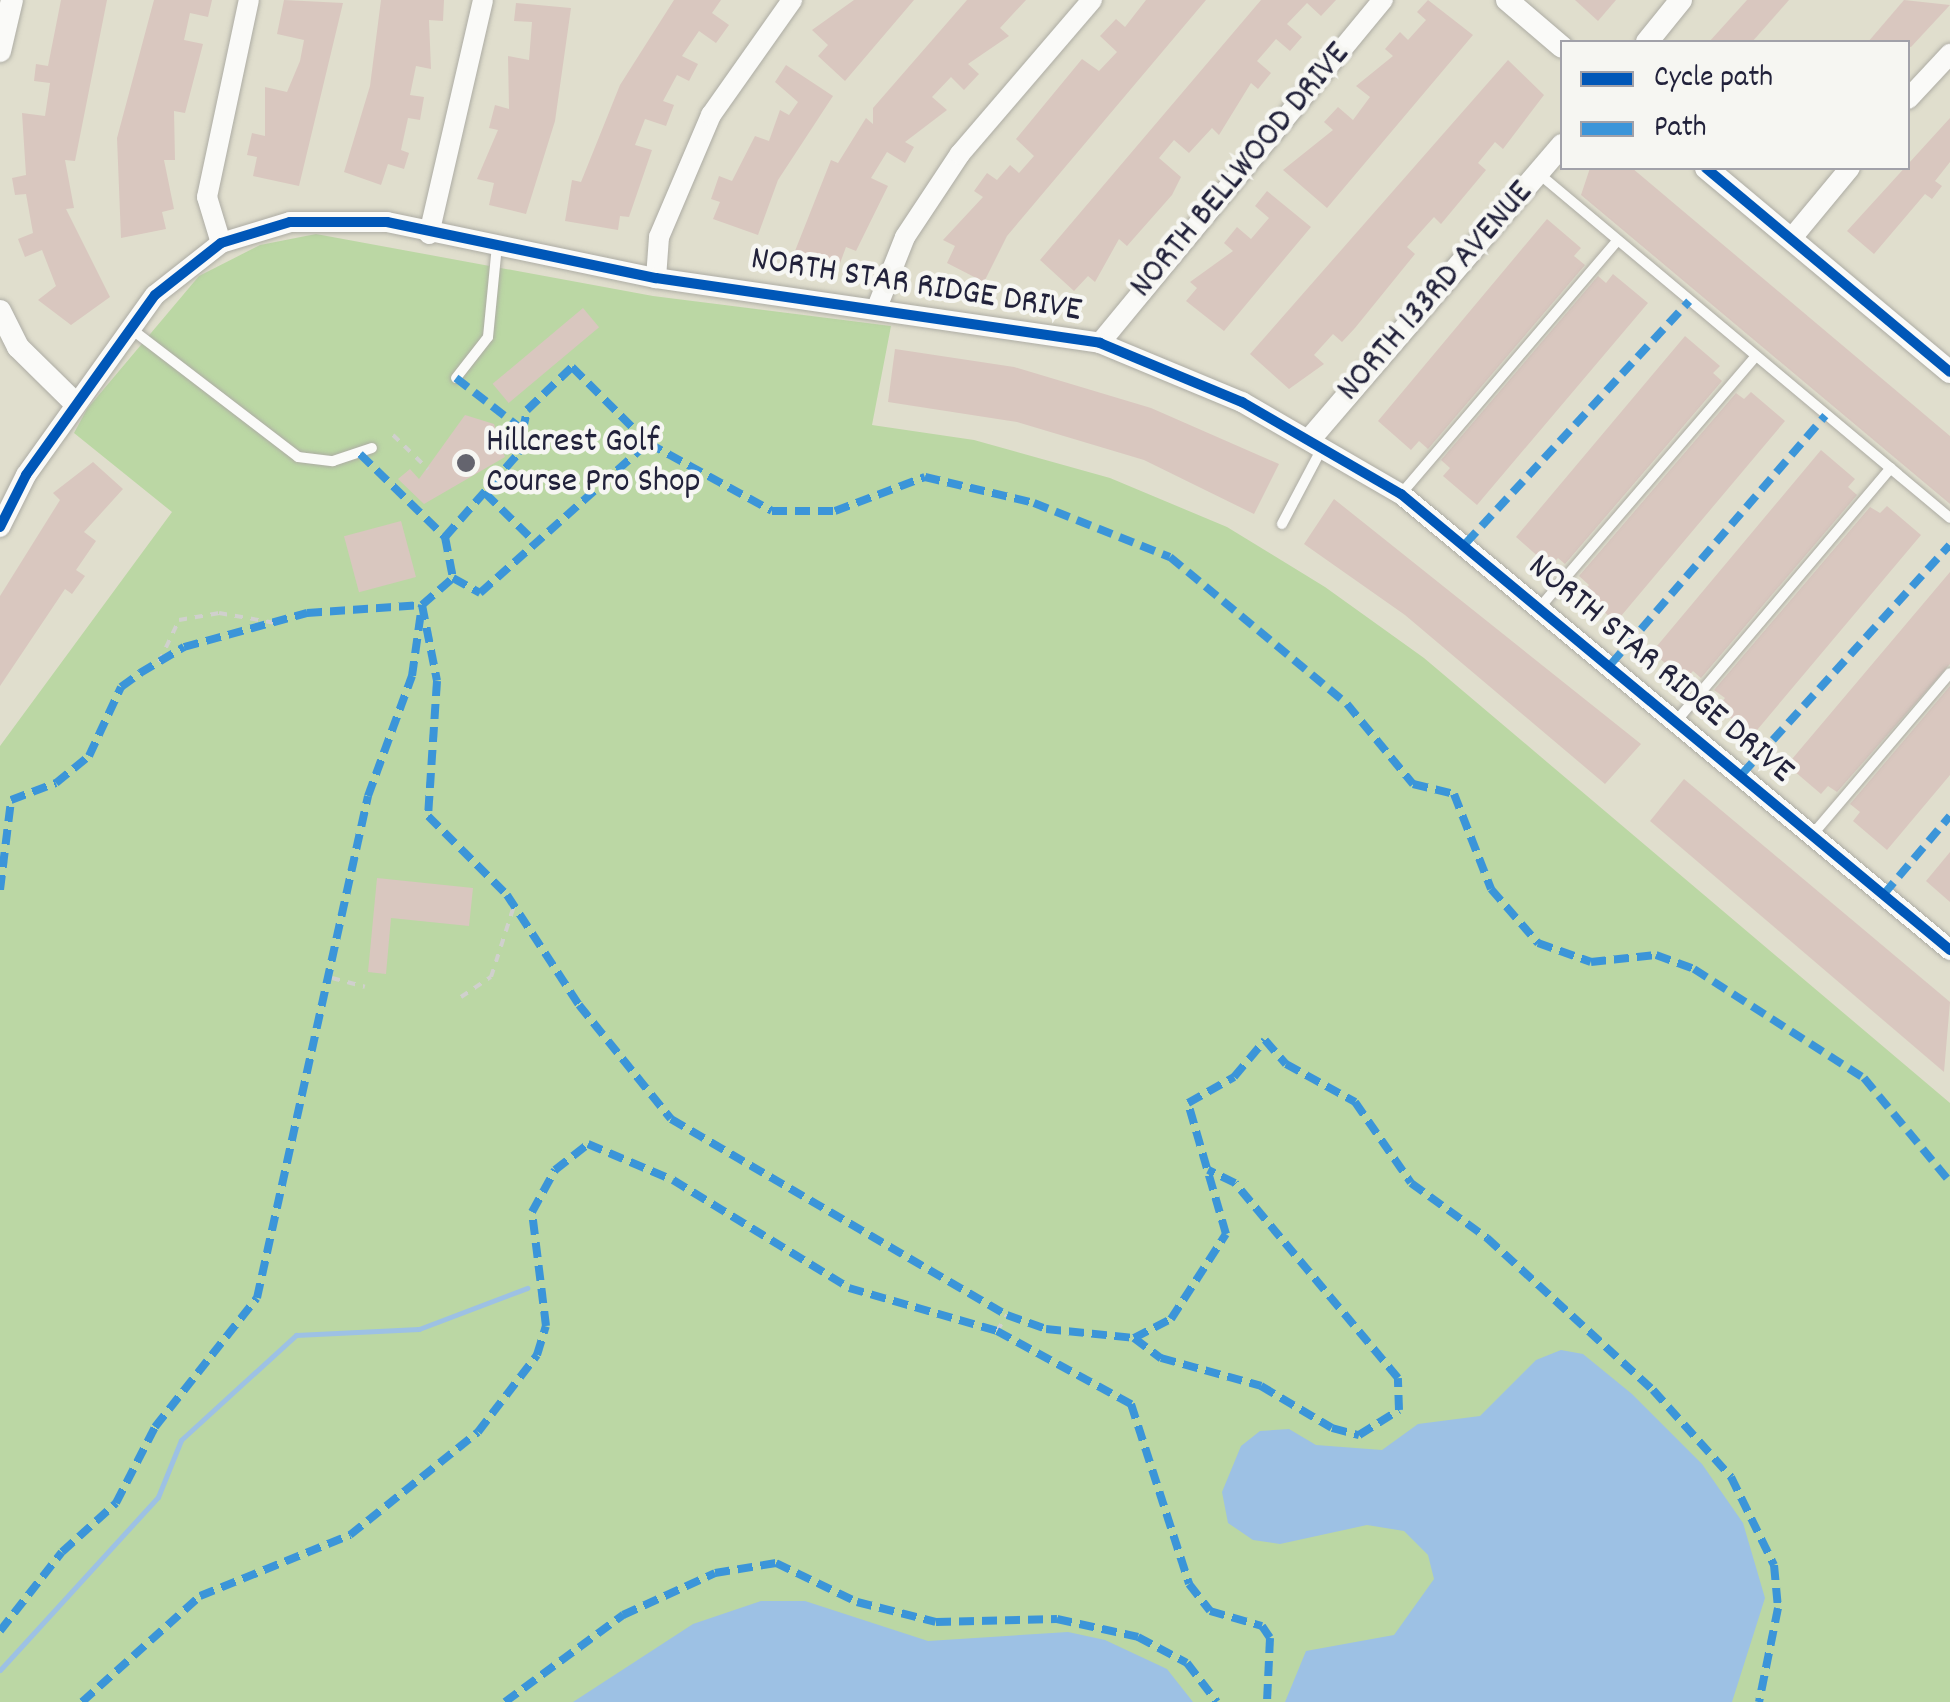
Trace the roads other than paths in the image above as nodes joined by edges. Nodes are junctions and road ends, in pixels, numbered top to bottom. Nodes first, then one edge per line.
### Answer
1 (12, 0) edge
2 (249, 0) edge
3 (483, 0) edge
4 (792, 0) edge
5 (1092, 0) edge
6 (1383, 0) edge
7 (1506, 0) edge
8 (1680, 0) edge
9 (1649, 40) edge
10 (1560, 45) edge
11 (0, 51) edge
12 (1950, 54) edge
13 (1910, 96) edge
14 (1560, 147) edge
15 (1708, 170) edge
16 (1848, 170) edge
17 (1538, 172) junction
18 (430, 234) junction
19 (1791, 239) junction
20 (1617, 241) junction
21 (221, 244) junction
22 (497, 246) junction
23 (656, 278) junction
24 (878, 305) junction
25 (0, 311) edge
26 (130, 328) junction
27 (1100, 343) junction
28 (1754, 358) junction
29 (1950, 372) edge
30 (456, 378) dead end
31 (74, 403) junction
32 (1316, 443) junction
33 (372, 448) dead end
34 (1891, 468) junction
35 (1401, 494) junction
36 (1950, 518) edge
37 (1282, 524) dead end
38 (0, 527) edge
39 (1541, 606) junction
40 (1950, 673) edge
41 (1678, 719) junction
42 (1813, 834) junction
43 (1950, 950) edge

1 - 11 street
2 - 21 street
3 - 18 street
4 - 23 street
5 - 24 street
6 - 27 street, NORTH BELLWOOD DRIVE
7 - 10 street
8 - 9 street
12 - 13 street
14 - 17 street, NORTH 133RD AVENUE
15 - 19 street
16 - 19 street
17 - 20 lane
17 - 32 street, NORTH 133RD AVENUE
18 - 21 street, NORTH STAR RIDGE DRIVE
18 - 22 street, NORTH STAR RIDGE DRIVE
19 - 29 street
20 - 28 lane
20 - 35 lane
21 - 26 street
22 - 23 street, NORTH STAR RIDGE DRIVE
22 - 30 lane
23 - 24 street, NORTH STAR RIDGE DRIVE
24 - 27 street, NORTH STAR RIDGE DRIVE
25 - 31 street
26 - 31 street
26 - 33 lane
27 - 32 street, NORTH STAR RIDGE DRIVE
28 - 34 lane
28 - 39 lane
31 - 38 street
32 - 35 street, NORTH STAR RIDGE DRIVE
32 - 37 lane
34 - 36 lane
34 - 41 lane
35 - 39 street, NORTH STAR RIDGE DRIVE
39 - 41 street, NORTH STAR RIDGE DRIVE
40 - 42 lane
41 - 42 street, NORTH STAR RIDGE DRIVE
42 - 43 street, NORTH STAR RIDGE DRIVE

